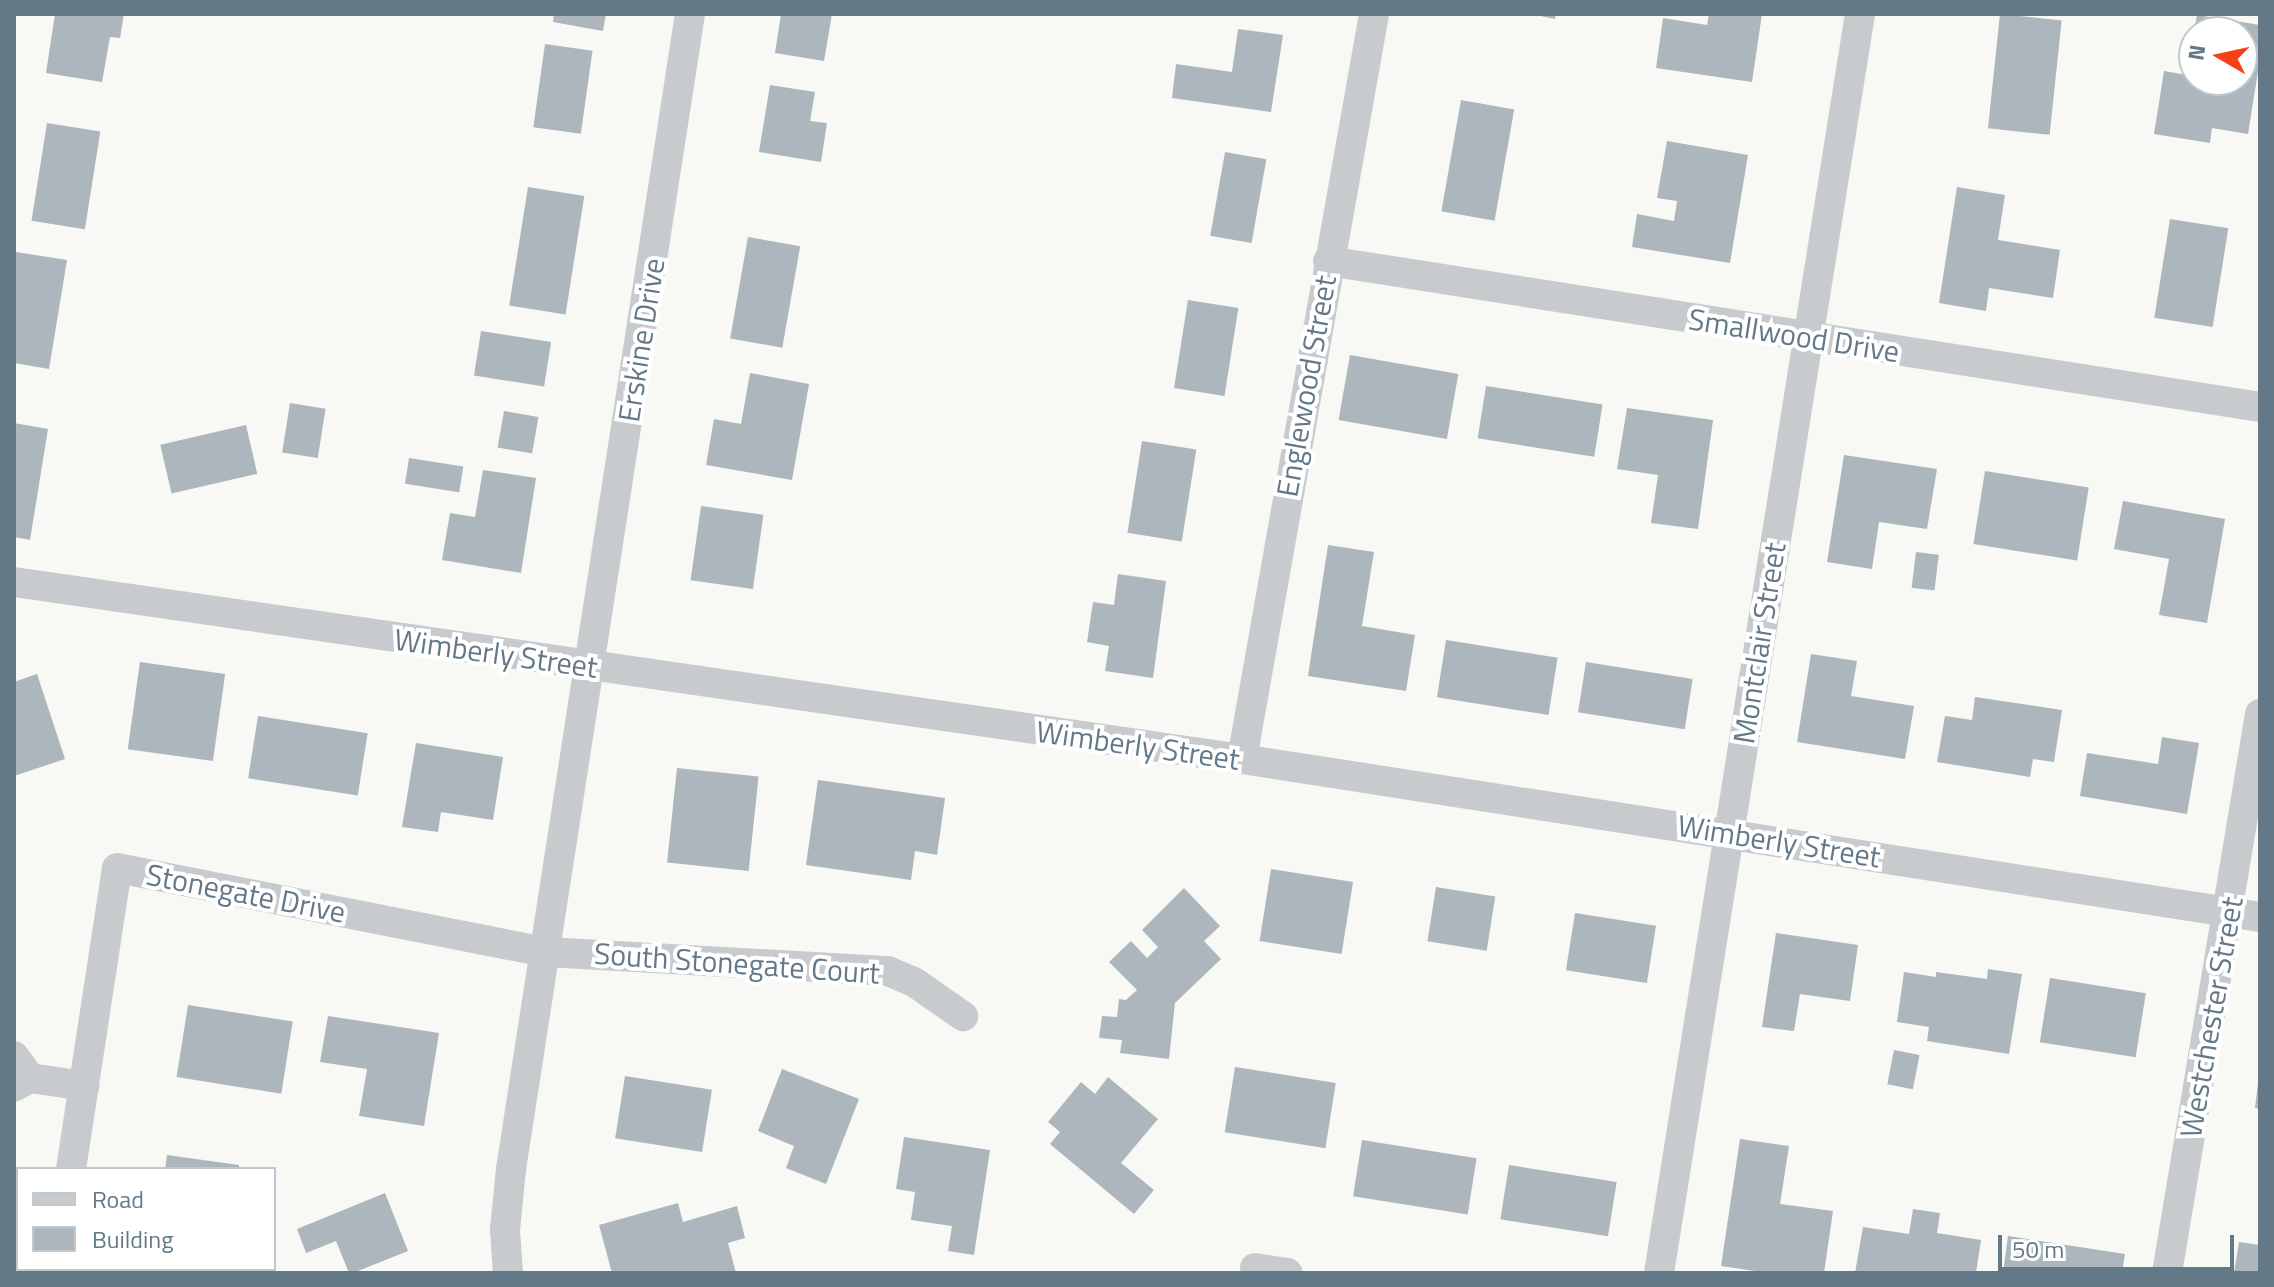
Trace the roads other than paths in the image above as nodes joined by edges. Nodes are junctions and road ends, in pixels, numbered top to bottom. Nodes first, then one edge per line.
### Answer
1 (690, 14) edge
2 (1374, 14) edge
3 (1860, 14) edge
4 (1328, 261) junction
5 (1807, 338) junction
6 (2260, 407) edge
7 (14, 582) edge
8 (591, 667) junction
9 (2260, 714) edge
10 (1242, 759) junction
11 (1729, 833) junction
12 (2229, 913) junction
13 (2260, 917) edge
14 (546, 952) junction
15 (963, 1016) dead end
16 (19, 1074) edge
17 (84, 1086) junction
18 (71, 1167) edge
19 (1255, 1268) dead end
20 (508, 1273) edge
21 (1288, 1273) edge
22 (1659, 1273) edge
23 (2167, 1273) edge

1 - 8 street, Erskine Drive
2 - 4 street, Englewood Street
3 - 5 street, Montclair Street
4 - 5 street, Smallwood Drive
4 - 10 street, Englewood Street
5 - 6 street, Smallwood Drive
5 - 11 street, Montclair Street
7 - 8 street, Wimberly Street
8 - 10 street, Wimberly Street
8 - 14 street
9 - 12 street, Westchester Street
10 - 11 street, Wimberly Street
11 - 12 street, Wimberly Street
11 - 22 street, Montclair Street
12 - 13 street, Wimberly Street
12 - 23 street, Westchester Street
14 - 15 street, South Stonegate Court
14 - 17 street, Stonegate Drive
14 - 20 street
16 - 17 street
17 - 18 street, Stonegate Drive
19 - 21 street

